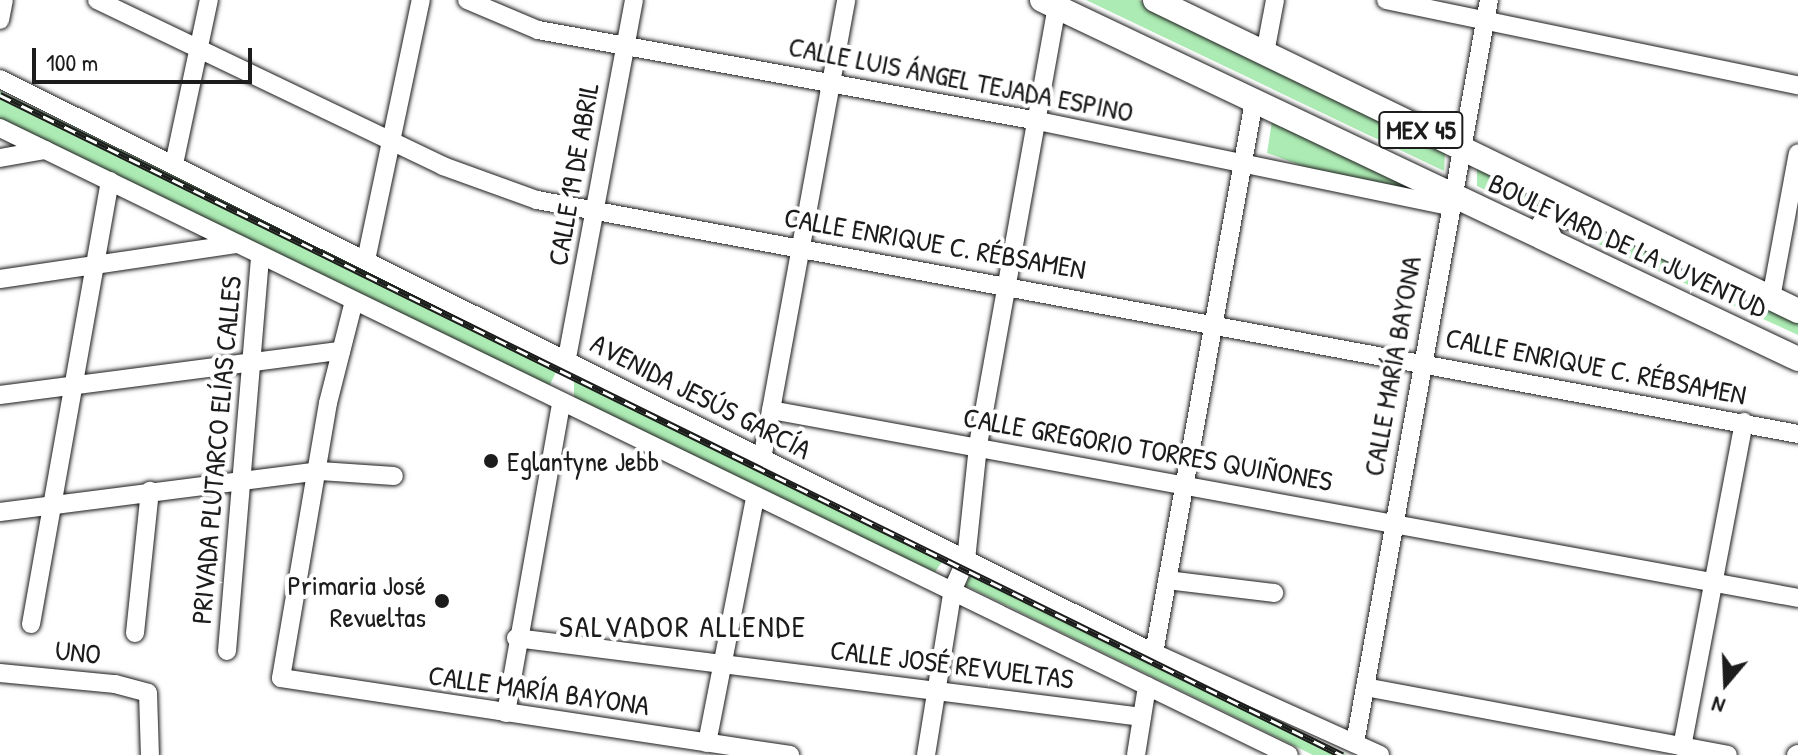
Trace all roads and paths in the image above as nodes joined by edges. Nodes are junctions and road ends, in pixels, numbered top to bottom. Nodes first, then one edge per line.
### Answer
1 (4, 0) edge
2 (97, 0) edge
3 (209, 0) edge
4 (421, 0) edge
5 (467, 0) edge
6 (634, 0) edge
7 (846, 0) edge
8 (1155, 0) edge
9 (1275, 0) edge
10 (1386, 0) edge
11 (1050, 4) edge
12 (1488, 9) edge
13 (0, 20) edge
14 (625, 47) junction
15 (199, 48) junction
16 (1265, 53) junction
17 (0, 79) edge
18 (831, 82) junction
19 (1798, 85) edge
20 (1254, 101) junction
21 (1038, 121) junction
22 (0, 128) edge
23 (392, 139) junction
24 (1459, 149) junction
25 (45, 150) junction
26 (1798, 153) edge
27 (0, 158) edge
28 (1247, 161) junction
29 (174, 164) junction
30 (110, 181) junction
31 (1449, 200) junction
32 (595, 211) junction
33 (1551, 240) junction
34 (237, 244) junction
35 (801, 247) junction
36 (1789, 249) edge
37 (260, 255) junction
38 (1688, 258) junction
39 (366, 260) junction
40 (94, 267) junction
41 (0, 279) edge
42 (1009, 285) junction
43 (1771, 298) junction
44 (354, 301) junction
45 (1798, 311) edge
46 (1217, 324) junction
47 (341, 351) junction
48 (567, 358) junction
49 (1798, 359) edge
50 (1421, 362) junction
51 (253, 364) junction
52 (74, 385) junction
53 (0, 395) edge
54 (561, 404) junction
55 (771, 410) junction
56 (1744, 422) junction
57 (1798, 434) edge
58 (978, 445) junction
59 (762, 459) junction
60 (320, 471) junction
61 (394, 476) dead end
62 (243, 478) junction
63 (1184, 482) junction
64 (150, 491) junction
65 (755, 498) junction
66 (53, 505) junction
67 (0, 512) edge
68 (1393, 523) junction
69 (966, 560) junction
70 (1167, 580) junction
71 (1714, 581) junction
72 (953, 589) junction
73 (1274, 593) dead end
74 (1798, 598) edge
75 (31, 624) dead end
76 (135, 633) dead end
77 (516, 638) junction
78 (227, 651) dead end
79 (1154, 653) junction
80 (724, 662) junction
81 (0, 673) edge
82 (1147, 686) junction
83 (1365, 687) junction
84 (938, 690) junction
85 (506, 713) junction
86 (1142, 717) junction
87 (707, 743) junction
88 (1355, 743) junction
89 (1682, 747) junction
90 (150, 755) edge
91 (790, 755) edge
92 (926, 755) edge
93 (1136, 755) edge
94 (1289, 755) edge
95 (1380, 755) edge
96 (1728, 755) edge

1 - 13 street
2 - 15 street, CALLE ENRIQUE C. RÉBSAMEN
3 - 15 street
4 - 23 street
5 - 14 street, CALLE LUIS ÁNGEL TEJADA ESPINO
6 - 14 street, CALLE 19 DE ABRIL
7 - 18 street
8 - 16 main road, BOULEVARD DE LA JUVENTUD / MEX 45
9 - 16 street
10 - 12 street
11 - 20 main road, BOULEVARD DE LA JUVENTUD / MEX 45
11 - 21 street
12 - 19 street
12 - 24 street, CALLE MARÍA BAYONA
14 - 18 street, CALLE LUIS ÁNGEL TEJADA ESPINO
14 - 32 street, CALLE 19 DE ABRIL
15 - 23 street, CALLE ENRIQUE C. RÉBSAMEN
15 - 29 street
16 - 24 main road, BOULEVARD DE LA JUVENTUD / MEX 45
17 - 29 street, AVENIDA JESÚS GARCÍA
18 - 21 street, CALLE LUIS ÁNGEL TEJADA ESPINO
18 - 35 street
20 - 28 street
20 - 31 main road, BOULEVARD DE LA JUVENTUD / MEX 45
21 - 28 street, CALLE LUIS ÁNGEL TEJADA ESPINO
21 - 42 street
22 - 25 street
23 - 32 street, CALLE ENRIQUE C. RÉBSAMEN
23 - 39 street
24 - 31 street, CALLE MARÍA BAYONA
24 - 38 main road, BOULEVARD DE LA JUVENTUD / MEX 45
25 - 27 street
25 - 30 street
26 - 36 street
28 - 31 street, CALLE LUIS ÁNGEL TEJADA ESPINO
28 - 46 street
29 - 39 street, AVENIDA JESÚS GARCÍA
30 - 34 street
30 - 40 street
31 - 33 main road, BOULEVARD DE LA JUVENTUD / MEX 45
31 - 50 street, CALLE MARÍA BAYONA
32 - 35 street, CALLE ENRIQUE C. RÉBSAMEN
32 - 48 street, CALLE 19 DE ABRIL
33 - 38 main road
33 - 49 main road, BOULEVARD DE LA JUVENTUD / MEX 45
34 - 37 street
34 - 40 street
35 - 42 street, CALLE ENRIQUE C. RÉBSAMEN
35 - 55 street
36 - 43 street
37 - 44 street
37 - 51 street, PRIVADA PLUTARCO ELÍAS CALLES
38 - 43 main road, BOULEVARD DE LA JUVENTUD / MEX 45
39 - 48 street, AVENIDA JESÚS GARCÍA
40 - 41 street
40 - 52 street
42 - 46 street, CALLE ENRIQUE C. RÉBSAMEN
42 - 58 street
43 - 45 main road, BOULEVARD DE LA JUVENTUD / MEX 45
44 - 47 street
44 - 54 street
46 - 50 street, CALLE ENRIQUE C. RÉBSAMEN
46 - 63 street
47 - 51 street
47 - 60 street
48 - 59 street, AVENIDA JESÚS GARCÍA
50 - 56 street, CALLE ENRIQUE C. RÉBSAMEN
50 - 68 street, CALLE MARÍA BAYONA
51 - 52 street
51 - 62 street, PRIVADA PLUTARCO ELÍAS CALLES
52 - 53 street
52 - 66 street
54 - 65 street
54 - 77 street
55 - 58 street, CALLE GREGORIO TORRES QUIÑONES
55 - 59 street
56 - 57 street, CALLE ENRIQUE C. RÉBSAMEN
56 - 71 street
58 - 63 street, CALLE GREGORIO TORRES QUIÑONES
58 - 69 street
59 - 69 street, AVENIDA JESÚS GARCÍA
60 - 61 street
60 - 62 street
60 - 85 street, CALLE MARÍA BAYONA
62 - 64 street
62 - 78 street, PRIVADA PLUTARCO ELÍAS CALLES
63 - 68 street, CALLE GREGORIO TORRES QUIÑONES
63 - 70 street
64 - 66 street
64 - 76 street
65 - 72 street
65 - 80 street
66 - 67 street
66 - 75 street
68 - 71 street, CALLE GREGORIO TORRES QUIÑONES
68 - 83 street, CALLE MARÍA BAYONA
69 - 72 street
69 - 79 street, AVENIDA JESÚS GARCÍA
70 - 73 street
70 - 79 street
71 - 74 street, CALLE GREGORIO TORRES QUIÑONES
71 - 89 street
72 - 82 street
72 - 84 street
77 - 80 street, CALLE JOSÉ REVUELTAS
77 - 85 street
79 - 88 street, AVENIDA JESÚS GARCÍA
80 - 84 street, CALLE JOSÉ REVUELTAS
80 - 87 street
81 - 90 street, UNO
82 - 86 street
82 - 94 street
83 - 88 street, CALLE MARÍA BAYONA
83 - 89 street
84 - 86 street, CALLE JOSÉ REVUELTAS
84 - 92 street
85 - 87 street, CALLE MARÍA BAYONA
86 - 93 street
87 - 91 street, CALLE MARÍA BAYONA
88 - 95 street, AVENIDA JESÚS GARCÍA
89 - 96 street

